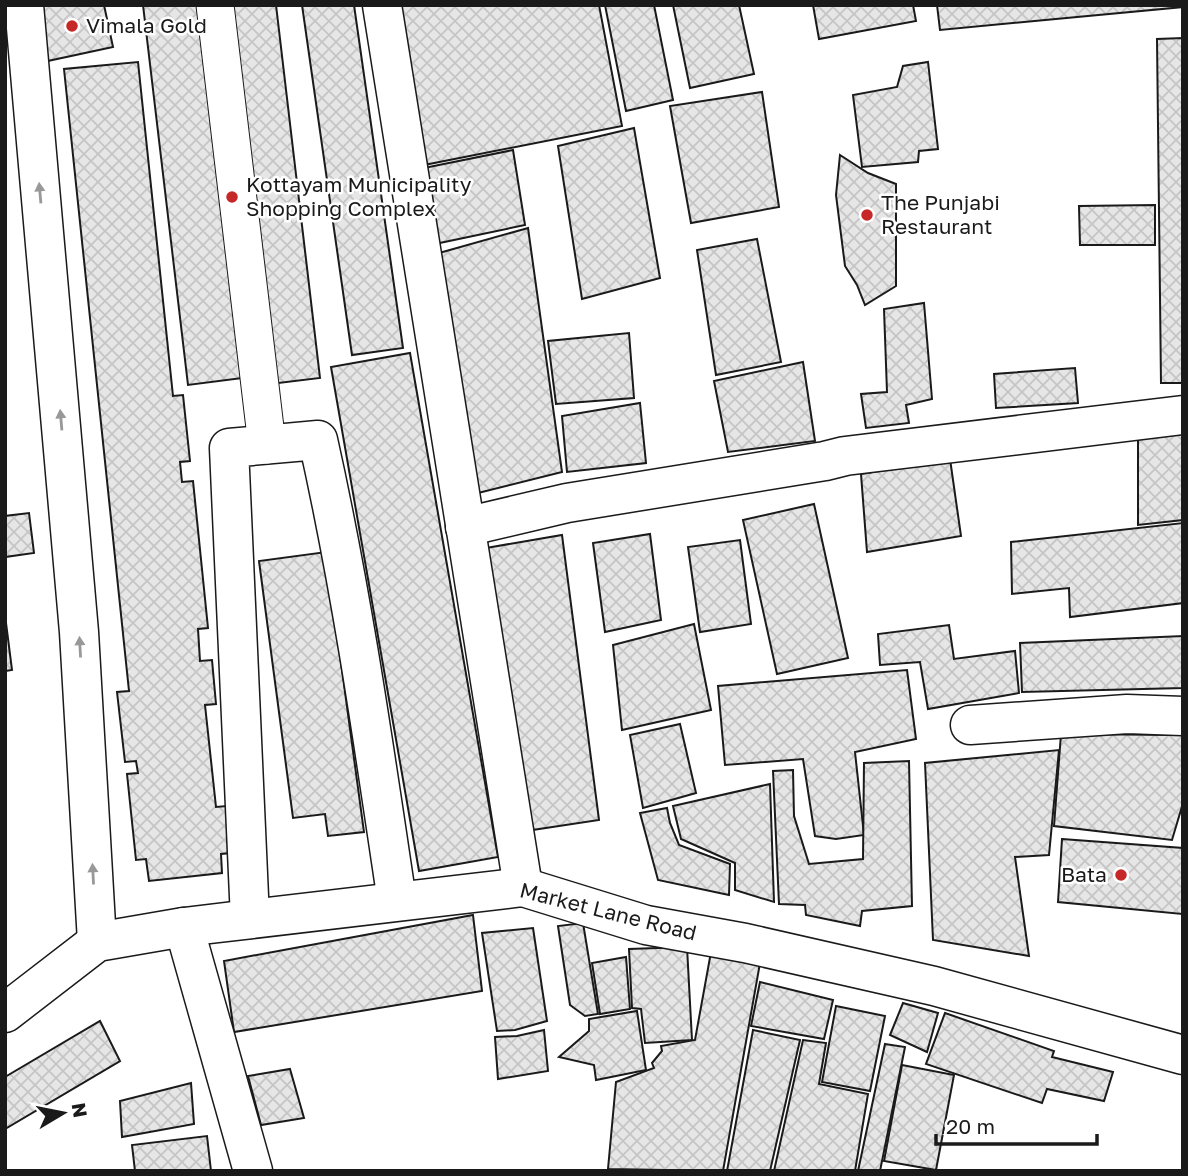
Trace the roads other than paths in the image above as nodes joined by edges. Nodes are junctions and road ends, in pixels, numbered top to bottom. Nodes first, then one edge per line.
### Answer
1 (24, 5) edge
2 (215, 5) edge
3 (382, 5) edge
4 (1183, 415) edge
5 (267, 445) junction
6 (465, 527) junction
7 (1183, 716) edge
8 (970, 725) dead end
9 (523, 887) junction
10 (397, 901) junction
11 (250, 919) junction
12 (184, 928) junction
13 (97, 942) junction
14 (5, 1013) edge
15 (1183, 1055) edge
16 (253, 1171) edge

13 -> 1 street
2 - 5 street
3 - 6 street
4 - 6 street
5 - 10 street
5 - 11 street
6 - 9 street
7 - 8 street
9 - 10 street, Market Lane Road
9 - 15 street, Market Lane Road
10 - 11 street, Market Lane Road
11 - 12 street, Market Lane Road
12 - 13 street, Market Lane Road
12 - 16 street
13 - 14 street, Market Lane Road

